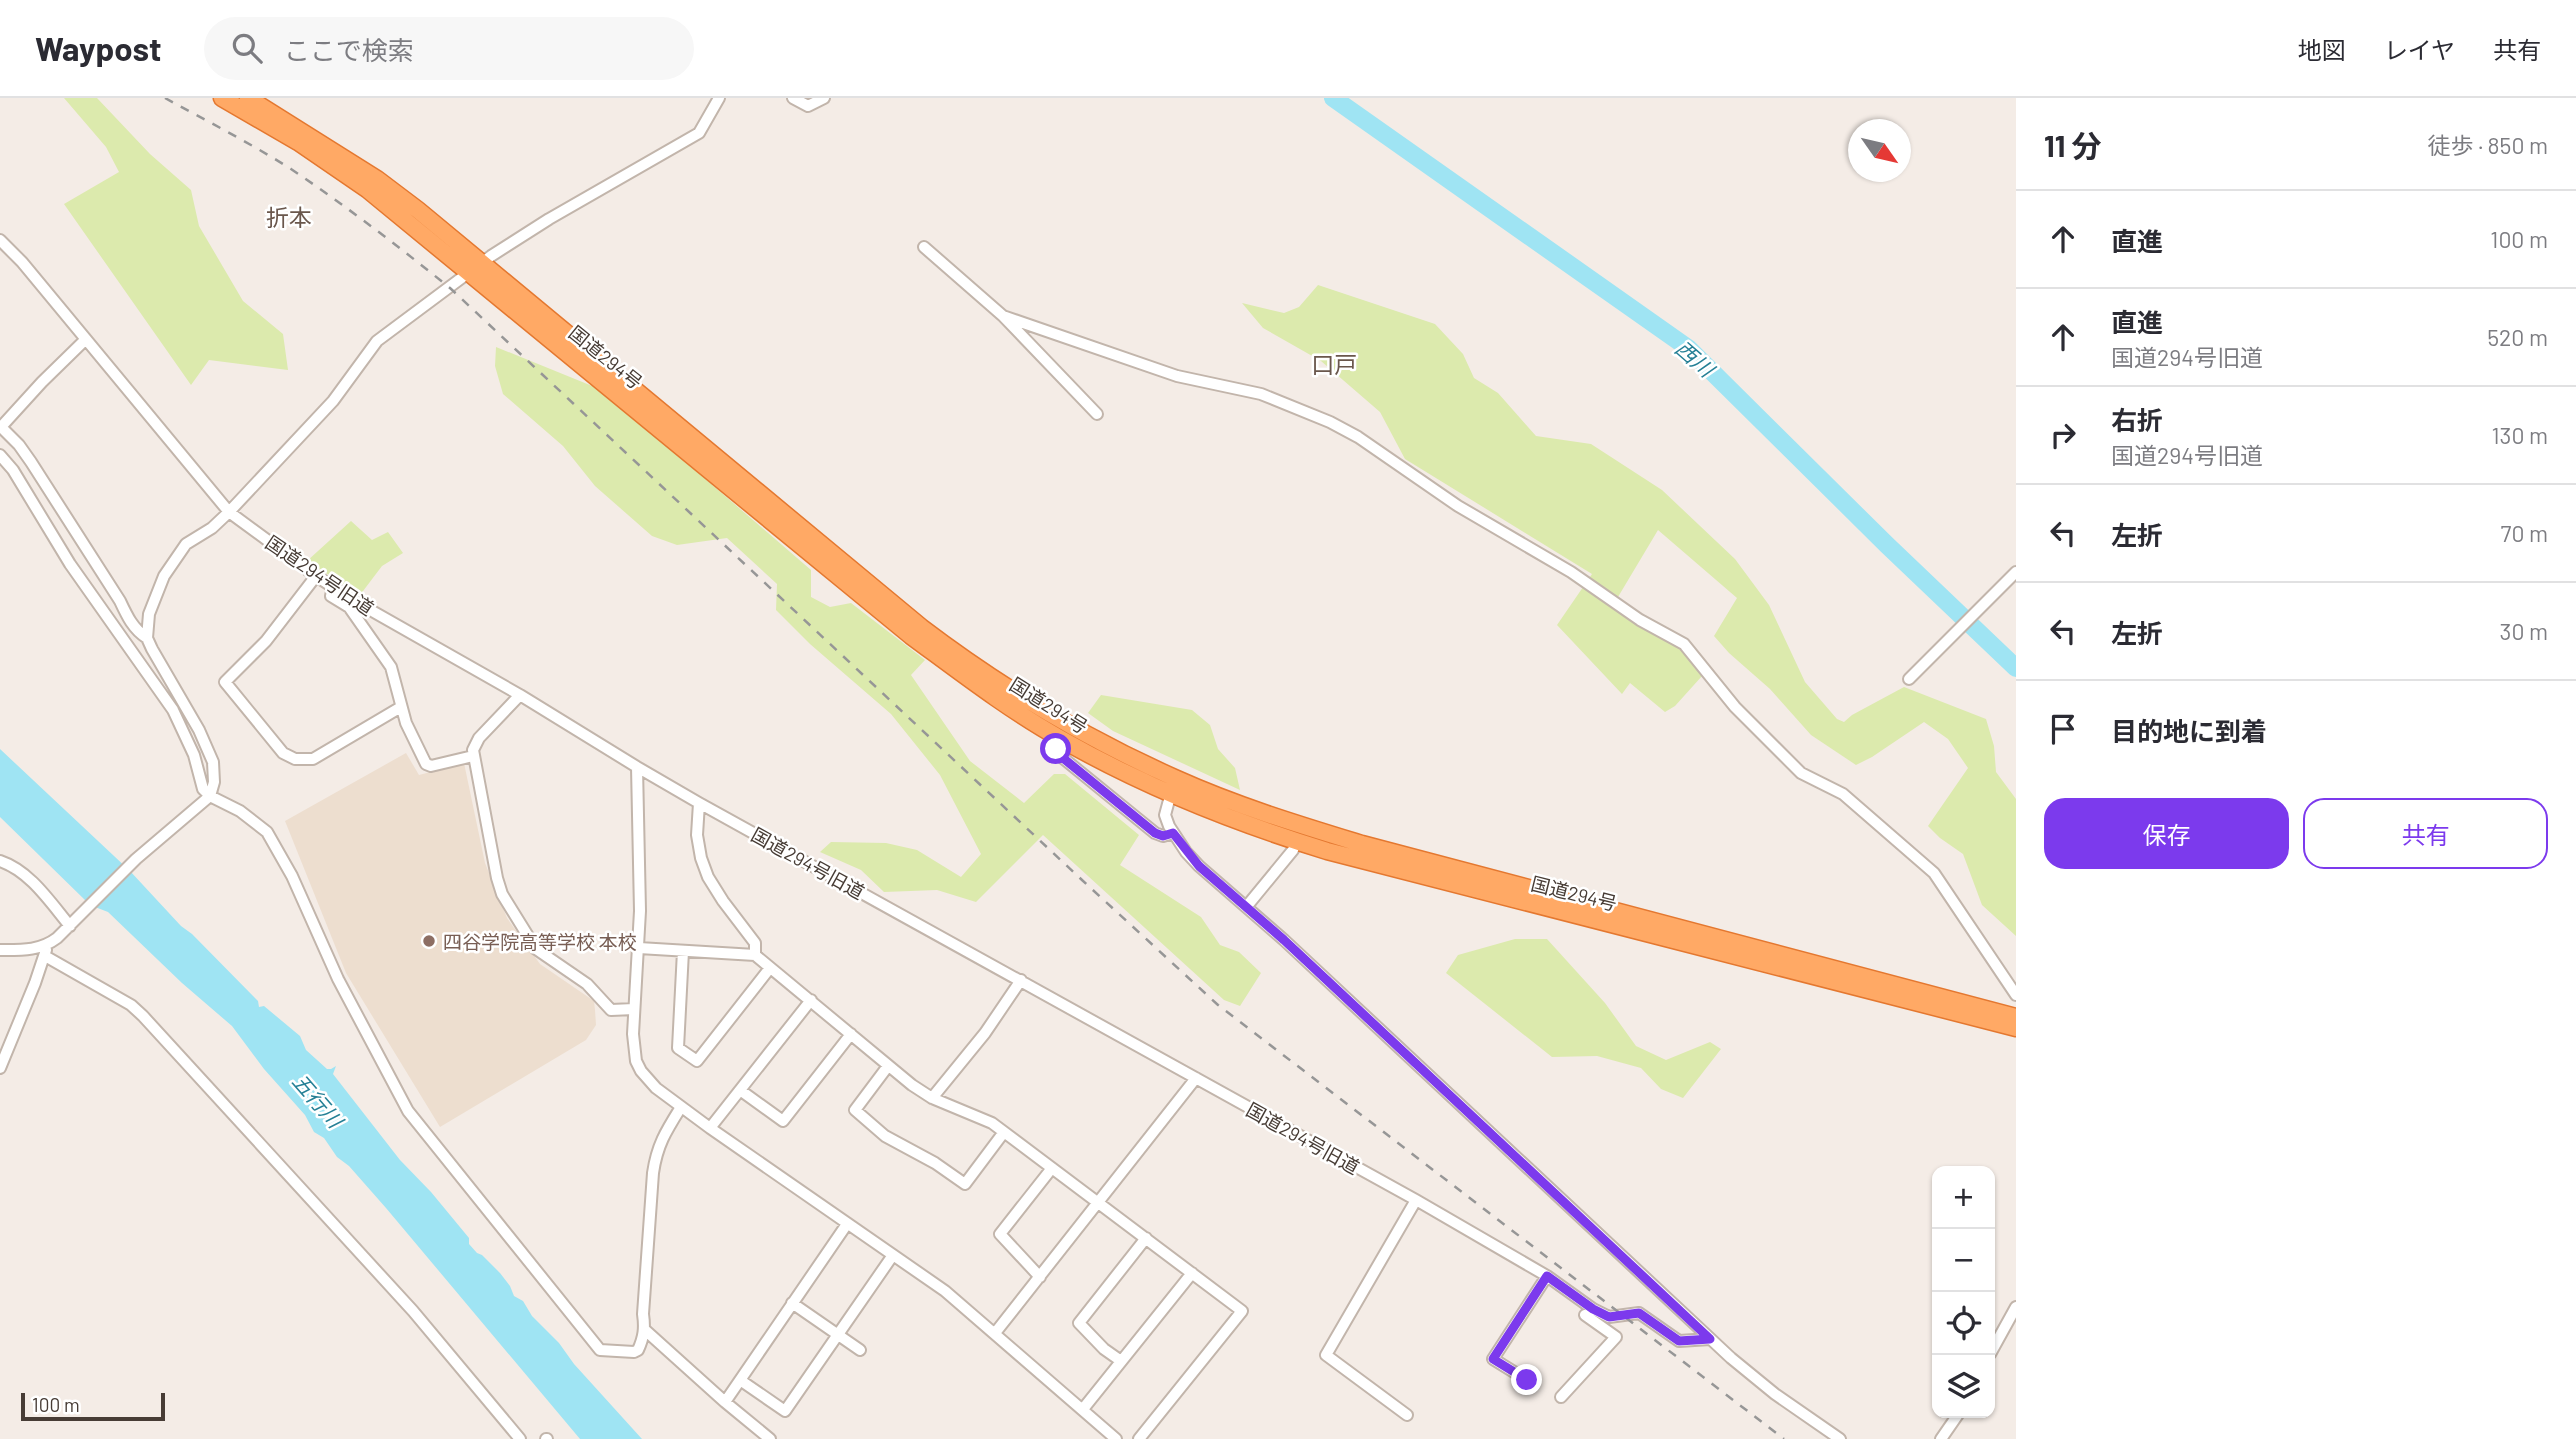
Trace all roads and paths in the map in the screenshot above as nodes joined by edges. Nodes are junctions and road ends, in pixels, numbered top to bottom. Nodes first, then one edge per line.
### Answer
1 (222, 98) edge
2 (248, 98) edge
3 (719, 98) edge
4 (793, 98) edge
5 (824, 98) edge
6 (0, 240) edge
7 (924, 247) dead end
8 (476, 268) junction
9 (1003, 316) junction
10 (85, 340) junction
11 (1097, 414) dead end
12 (1, 426) edge
13 (0, 455) edge
14 (229, 512) junction
15 (2016, 572) edge
16 (316, 576) junction
17 (333, 587) junction
18 (147, 638) junction
19 (1909, 679) dead end
20 (520, 695) junction
21 (401, 707) junction
22 (1059, 738) junction
23 (473, 756) junction
24 (636, 767) junction
25 (1173, 786) junction
26 (210, 796) junction
27 (699, 803) junction
28 (1173, 833) junction
29 (1296, 842) junction
30 (0, 861) edge
31 (1247, 906) junction
32 (70, 926) junction
33 (639, 948) junction
34 (0, 950) edge
35 (46, 951) junction
36 (683, 951) junction
37 (755, 955) junction
38 (770, 968) junction
39 (1021, 981) junction
40 (2016, 995) edge
41 (811, 1000) junction
42 (634, 1009) junction
43 (2016, 1017) edge
44 (2016, 1028) edge
45 (851, 1034) junction
46 (888, 1066) junction
47 (0, 1068) edge
48 (1196, 1078) junction
49 (740, 1090) junction
50 (932, 1098) junction
51 (681, 1107) junction
52 (710, 1128) junction
53 (1004, 1132) junction
54 (1052, 1168) junction
55 (1416, 1200) junction
56 (1099, 1204) junction
57 (847, 1224) junction
58 (1146, 1238) junction
59 (893, 1255) junction
60 (1192, 1273) junction
61 (1547, 1276) junction
62 (1040, 1277) junction
63 (792, 1303) junction
64 (2016, 1307) edge
65 (1585, 1315) dead end
66 (1615, 1317) junction
67 (1605, 1329) junction
68 (645, 1330) junction
69 (995, 1333) junction
70 (838, 1335) junction
71 (1710, 1339) junction
72 (1995, 1345) edge
73 (860, 1350) dead end
74 (1121, 1361) junction
75 (740, 1380) junction
76 (1527, 1380) dead end
77 (1561, 1397) dead end
78 (724, 1402) junction
79 (1083, 1409) junction
80 (1407, 1415) dead end
81 (1956, 1418) edge
82 (1113, 1436) edge
83 (520, 1439) edge
84 (770, 1439) edge
85 (1139, 1439) edge
86 (1840, 1439) edge
87 (1941, 1439) edge

1 - 8 highway, 国道294号
2 - 8 highway, 国道294号
3 - 8 street
4 - 5 street
6 - 10 street, 国道294号旧道
7 - 9 street
8 - 14 street
8 - 22 highway, 国道294号
8 - 25 highway, 国道294号
9 - 11 street
9 - 40 street
10 - 12 street
10 - 14 street, 国道294号旧道
12 - 18 street
13 - 26 street
14 - 16 street, 国道294号旧道
14 - 18 street
15 - 19 street
16 - 17 street, 国道294号旧道
16 - 21 street
17 - 20 street, 国道294号旧道
17 - 21 street
18 - 26 street
20 - 23 street
20 - 24 street, 国道294号旧道
21 - 23 street
22 - 25 highway, 国道294号
22 - 28 street
23 - 42 street
24 - 27 street, 国道294号旧道
24 - 33 street
25 - 28 street
25 - 29 highway, 国道294号
25 - 43 highway, 国道294号
26 - 32 street
26 - 68 street
27 - 37 street
27 - 39 street, 国道294号旧道
28 - 31 street
29 - 31 street
29 - 44 highway, 国道294号
30 - 32 street
31 - 71 street
32 - 35 street
33 - 36 street
33 - 42 street
34 - 35 street
35 - 47 street
35 - 83 street
36 - 37 street
36 - 38 street
37 - 38 street
38 - 41 street
39 - 48 street, 国道294号旧道
39 - 50 street
41 - 45 street
41 - 49 street
42 - 51 street
45 - 46 street
45 - 49 street
46 - 50 street
46 - 53 street
48 - 55 street, 国道294号旧道
48 - 56 street
49 - 52 street
50 - 53 street
51 - 52 street
51 - 68 street
52 - 57 street
53 - 54 street
54 - 56 street
54 - 62 street
55 - 61 street, 国道294号旧道
55 - 80 street
56 - 58 street
56 - 62 street
57 - 59 street
57 - 63 street
58 - 60 street
58 - 74 street
59 - 69 street
59 - 70 street
60 - 74 street
60 - 85 street
61 - 66 street, 国道294号旧道
61 - 76 street
62 - 69 street
63 - 70 street
63 - 75 street
64 - 72 street
65 - 67 street
66 - 67 street
66 - 71 street, 国道294号旧道
67 - 77 street
68 - 78 street
69 - 79 street
70 - 73 street
70 - 75 street
71 - 86 street
74 - 79 street
75 - 78 street
78 - 84 street
79 - 82 street
81 - 87 street

